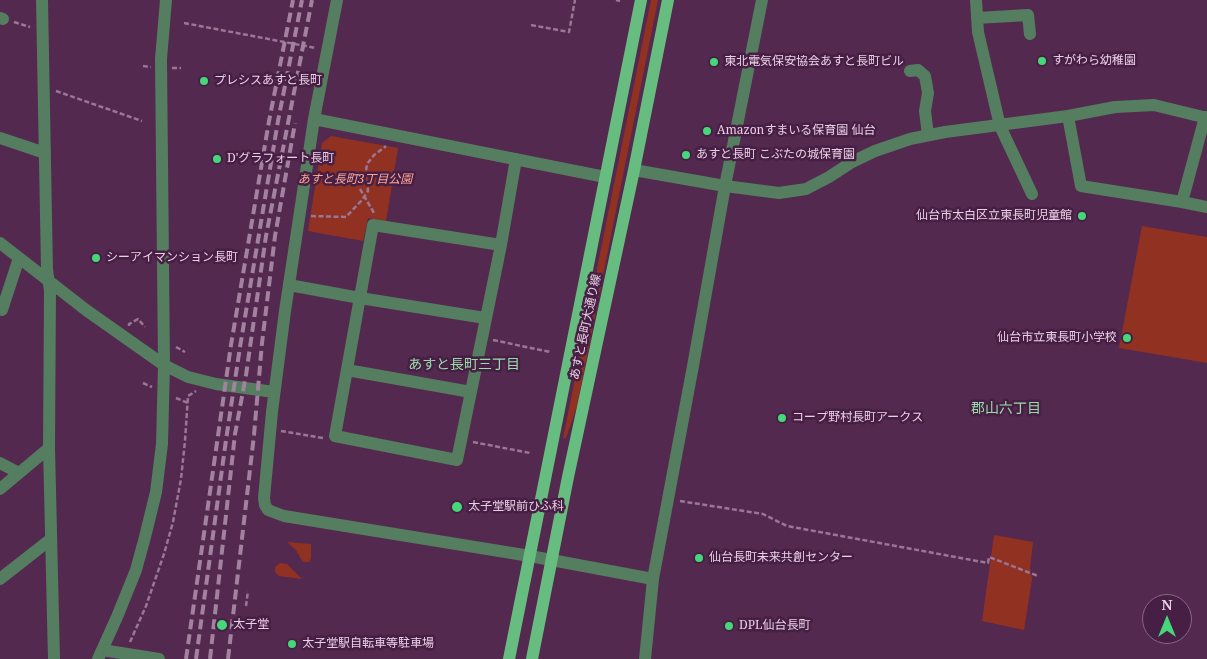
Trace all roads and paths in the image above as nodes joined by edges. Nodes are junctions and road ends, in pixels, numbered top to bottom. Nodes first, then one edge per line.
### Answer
1 (42, 0) edge
2 (166, 0) edge
3 (337, 0) edge
4 (575, 0) edge
5 (616, 0) edge
6 (641, 0) edge
7 (668, 0) edge
8 (762, 0) edge
9 (976, 0) edge
10 (620, 1) edge
11 (1, 18) edge
12 (977, 18) junction
13 (184, 23) dead end
14 (532, 25) dead end
15 (42, 31) junction
16 (1030, 34) dead end
17 (319, 48) dead end
18 (143, 66) dead end
19 (152, 67) dead end
20 (171, 68) dead end
21 (181, 68) dead end
22 (910, 71) dead end
23 (43, 86) junction
24 (1068, 116) junction
25 (1206, 117) edge
26 (314, 119) junction
27 (142, 121) dead end
28 (1000, 126) junction
29 (928, 135) junction
30 (0, 138) edge
31 (389, 144) dead end
32 (45, 152) junction
33 (516, 159) junction
34 (634, 170) junction
35 (606, 177) junction
36 (725, 186) junction
37 (360, 189) dead end
38 (1032, 194) dead end
39 (364, 196) junction
40 (1182, 202) junction
41 (1207, 207) edge
42 (307, 216) dead end
43 (376, 225) junction
44 (501, 245) junction
45 (1, 247) edge
46 (19, 258) junction
47 (48, 280) junction
48 (289, 285) junction
49 (360, 298) junction
50 (2, 310) dead end
51 (485, 318) junction
52 (145, 327) dead end
53 (129, 332) dead end
54 (481, 338) junction
55 (174, 346) dead end
56 (185, 352) dead end
57 (550, 352) dead end
58 (164, 365) junction
59 (347, 370) junction
60 (143, 384) dead end
61 (156, 389) dead end
62 (198, 389) dead end
63 (274, 392) junction
64 (471, 392) junction
65 (176, 398) dead end
66 (188, 404) junction
67 (280, 431) dead end
68 (335, 436) junction
69 (461, 440) junction
70 (49, 448) junction
71 (530, 453) dead end
72 (0, 463) edge
73 (19, 473) junction
74 (0, 489) edge
75 (674, 500) dead end
76 (51, 539) junction
77 (530, 556) junction
78 (551, 560) junction
79 (1038, 576) dead end
80 (0, 579) edge
81 (653, 579) junction
82 (248, 591) dead end
83 (246, 606) dead end
84 (124, 654) junction
85 (100, 655) edge
86 (54, 659) edge
87 (159, 659) edge
88 (509, 659) edge
89 (532, 659) edge
90 (645, 659) edge

1 - 15 street
2 - 58 street
3 - 26 street
4 - 14 path
5 - 10 path
6 - 35 main road, あすと長町大通り線
7 - 34 main road, あすと長町大通り線
8 - 36 street
9 - 12 street
11 - 15 path
12 - 16 street
12 - 28 street
13 - 17 path
15 - 23 street
18 - 19 path
20 - 21 path
22 - 29 street
23 - 27 path
23 - 32 street
24 - 25 street
24 - 28 street
24 - 40 street
25 - 40 street
26 - 33 street
26 - 48 street
28 - 29 street
28 - 38 street
29 - 36 street
30 - 32 street
31 - 39 path
32 - 47 street
33 - 35 street
33 - 44 street
34 - 36 street
34 - 78 main road, あすと長町大通り線
35 - 77 main road, あすと長町大通り線
36 - 81 street
37 - 39 path
39 - 42 path
39 - 43 path
40 - 41 street
43 - 44 street
43 - 49 street
44 - 51 street
45 - 46 street
46 - 47 street
46 - 50 street
47 - 58 street
47 - 70 street
48 - 49 street
48 - 63 street
49 - 51 street
49 - 59 street
51 - 54 street
52 - 53 path
54 - 57 path
54 - 64 street
55 - 56 path
58 - 63 street
58 - 85 street
59 - 64 street
59 - 68 street
60 - 61 path
62 - 66 path
63 - 77 street
64 - 69 street
65 - 66 path
66 - 84 path
67 - 68 path
68 - 69 street
69 - 71 path
70 - 73 street
70 - 76 street
72 - 73 street
73 - 74 street
75 - 79 path
76 - 80 street
76 - 86 street
77 - 78 street
77 - 88 main road, あすと長町大通り線
78 - 81 street
78 - 89 main road, あすと長町大通り線
81 - 90 street
82 - 83 path
84 - 85 street
84 - 87 street

